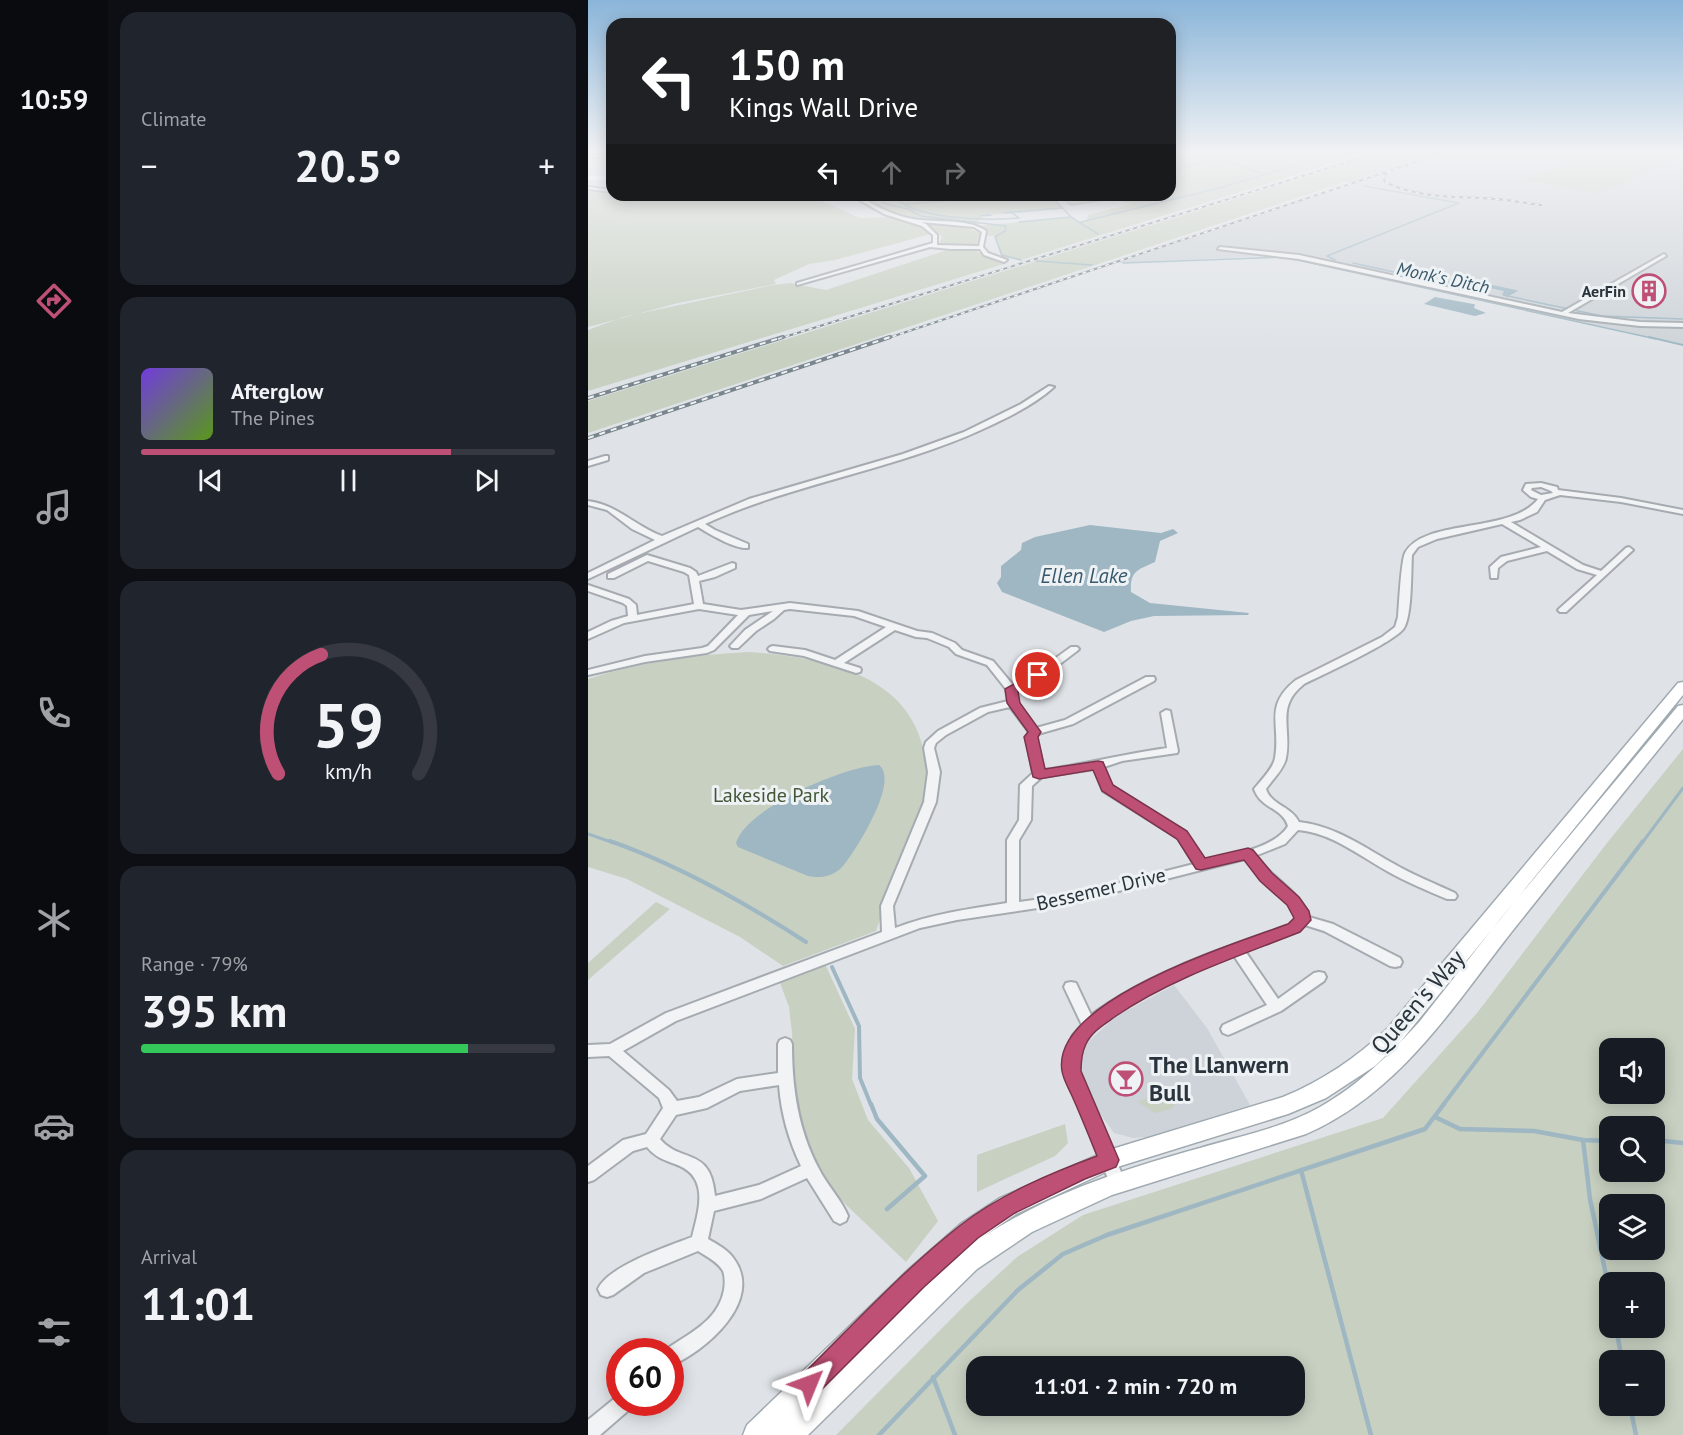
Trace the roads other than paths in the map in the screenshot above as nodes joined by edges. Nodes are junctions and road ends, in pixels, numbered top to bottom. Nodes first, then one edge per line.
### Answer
1 (906, 219) edge
2 (909, 220) junction
3 (931, 246) junction
4 (981, 247) junction
5 (1220, 248) dead end
6 (1234, 251) junction
7 (1222, 255) dead end
8 (1665, 255) dead end
9 (1004, 260) dead end
10 (799, 284) dead end
11 (1567, 311) junction
12 (1683, 325) edge
13 (1051, 387) dead end
14 (605, 458) dead end
15 (590, 464) edge
16 (1557, 492) junction
17 (1651, 495) dead end
18 (1543, 498) junction
19 (588, 503) edge
20 (1648, 505) junction
21 (1683, 512) edge
22 (1506, 522) junction
23 (698, 523) junction
24 (662, 539) junction
25 (745, 546) dead end
26 (1548, 548) junction
27 (1629, 550) dead end
28 (732, 566) dead end
29 (1603, 574) junction
30 (588, 576) edge
31 (611, 576) dead end
32 (1494, 576) dead end
33 (694, 580) junction
34 (588, 588) edge
35 (699, 606) junction
36 (782, 606) junction
37 (1563, 610) dead end
38 (746, 612) junction
39 (633, 616) junction
40 (894, 626) junction
41 (588, 636) edge
42 (735, 646) dead end
43 (773, 649) dead end
44 (1074, 649) dead end
45 (837, 663) junction
46 (856, 670) dead end
47 (589, 672) edge
48 (1150, 679) dead end
49 (1683, 686) edge
50 (1011, 689) junction
51 (1013, 703) junction
52 (1683, 709) edge
53 (1166, 713) dead end
54 (1035, 732) junction
55 (1098, 765) junction
56 (1039, 774) junction
57 (1294, 826) junction
58 (1248, 854) junction
59 (1201, 865) junction
60 (1451, 896) dead end
61 (1013, 907) junction
62 (1303, 920) junction
63 (889, 934) junction
64 (1237, 950) junction
65 (1395, 962) dead end
66 (1319, 976) dead end
67 (1071, 987) dead end
68 (1276, 1007) junction
69 (1089, 1026) junction
70 (1228, 1029) dead end
71 (785, 1044) dead end
72 (612, 1050) junction
73 (588, 1051) edge
74 (783, 1078) junction
75 (671, 1109) junction
76 (651, 1139) junction
77 (809, 1170) junction
78 (1113, 1171) junction
79 (588, 1175) edge
80 (707, 1205) junction
81 (840, 1216) dead end
82 (699, 1242) junction
83 (607, 1289) dead end
84 (684, 1348) edge
85 (607, 1416) edge
86 (588, 1433) edge
87 (757, 1435) edge
88 (789, 1435) edge

1 - 2 street
2 - 3 street
2 - 4 street
3 - 4 street
3 - 10 street
4 - 9 street
5 - 6 street
6 - 7 street
6 - 11 street
8 - 11 street
11 - 12 street
13 - 23 street
14 - 15 street
16 - 18 street
16 - 18 street
16 - 20 street
17 - 20 street
18 - 22 street
19 - 24 street
20 - 21 street
22 - 26 street
22 - 57 street
23 - 24 street
23 - 25 street
24 - 30 street
26 - 29 street
26 - 32 street
27 - 29 street
28 - 33 street
29 - 37 street
31 - 33 street
33 - 35 street
34 - 39 street
35 - 38 street
35 - 39 street
36 - 38 street
36 - 40 street
36 - 42 street
38 - 47 street
39 - 41 street
40 - 45 street
40 - 50 street
43 - 45 street
44 - 50 street
45 - 46 street
48 - 54 street
49 - 78 main road, Queen's Way
50 - 51 street
51 - 54 street
51 - 63 street
52 - 78 main road, Queen's Way
53 - 55 street
54 - 56 street
55 - 56 street
55 - 59 street
56 - 61 street
57 - 58 street, Bessemer Drive
57 - 60 street
58 - 59 street, Bessemer Drive
58 - 62 street
59 - 61 street, Bessemer Drive
61 - 63 street, Bessemer Drive
62 - 64 street
62 - 65 street
63 - 72 street, Bessemer Drive
64 - 68 street
64 - 69 street
66 - 68 street
67 - 69 street
68 - 70 street
69 - 78 street
71 - 74 street
72 - 73 street, Bessemer Drive
72 - 75 street
74 - 75 street
74 - 77 street
75 - 76 street
76 - 79 street
76 - 80 street
77 - 80 street
77 - 81 street
78 - 87 main road, Queen's Way
78 - 88 main road, Queen's Way
80 - 82 street
82 - 83 street
82 - 84 street
85 - 86 street

